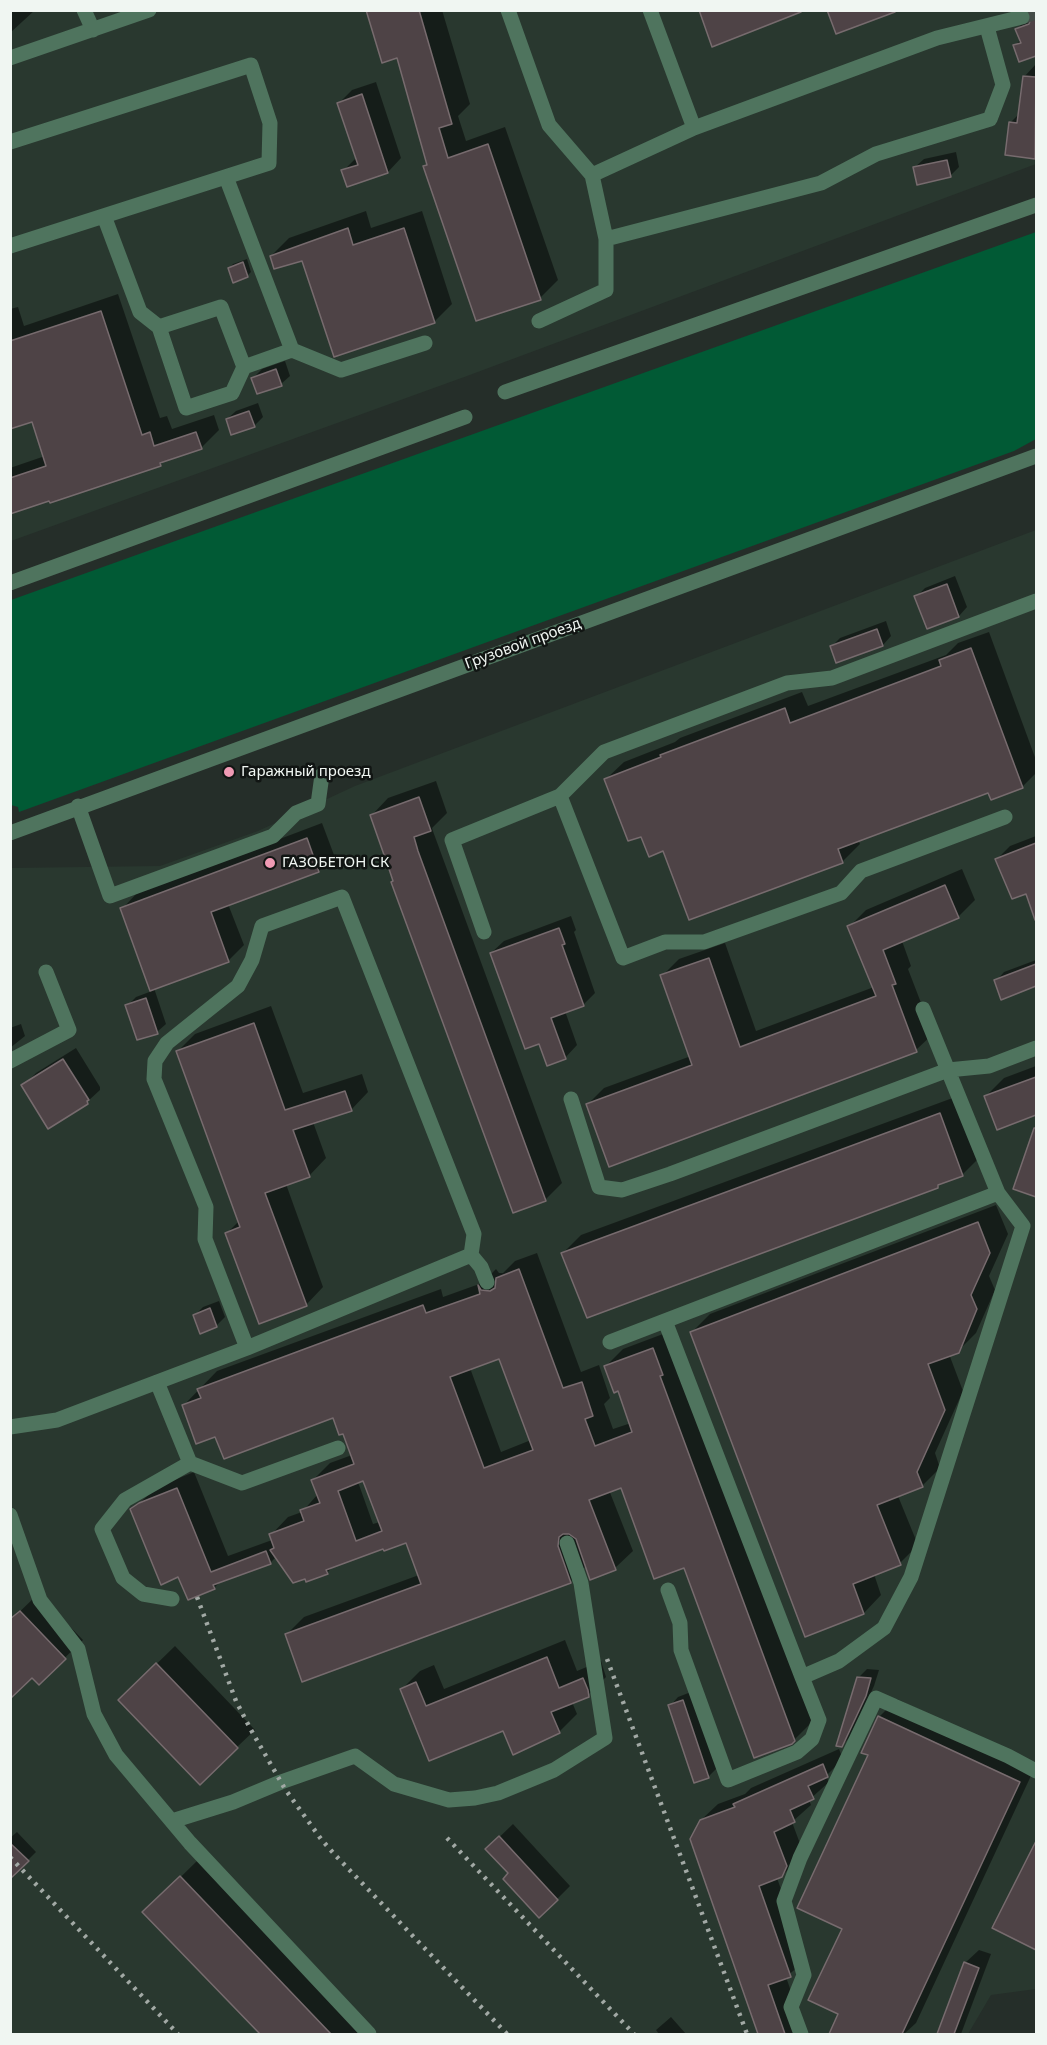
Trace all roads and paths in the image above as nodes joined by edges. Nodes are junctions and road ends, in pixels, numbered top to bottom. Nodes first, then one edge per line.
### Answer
1 (84, 10) edge
2 (149, 10) edge
3 (508, 10) edge
4 (650, 10) edge
5 (1022, 17) tunnel mouth
6 (987, 27) junction
7 (93, 30) junction
8 (10, 58) edge
9 (694, 128) junction
10 (10, 142) edge
11 (592, 175) junction
12 (226, 177) junction
13 (1036, 205) edge
14 (105, 216) junction
15 (606, 239) junction
16 (10, 246) edge
17 (538, 321) dead end
18 (159, 327) junction
19 (425, 343) dead end
20 (292, 350) junction
21 (244, 367) junction
22 (505, 392) dead end
23 (465, 417) dead end
24 (1036, 456) edge
25 (10, 583) edge
26 (1036, 601) edge
27 (322, 775) dead end
28 (560, 796) junction
29 (78, 806) junction
30 (1005, 817) dead end
31 (10, 832) edge
32 (484, 932) dead end
33 (46, 972) dead end
34 (922, 1009) dead end
35 (1036, 1048) edge
36 (10, 1061) edge
37 (948, 1070) junction
38 (571, 1099) dead end
39 (998, 1193) junction
40 (471, 1255) junction
41 (487, 1282) dead end
42 (665, 1321) junction
43 (610, 1342) dead end
44 (247, 1348) junction
45 (157, 1382) junction
46 (10, 1427) edge
47 (338, 1448) dead end
48 (190, 1463) junction
49 (10, 1515) edge
50 (567, 1542) dead end
51 (668, 1590) dead end
52 (172, 1599) dead end
53 (802, 1677) junction
54 (1036, 1772) edge
55 (172, 1821) junction
56 (369, 2034) edge
57 (801, 2034) edge

1 - 7 street
2 - 7 street
3 - 11 street
4 - 9 street
5 - 6 street
6 - 9 street
6 - 15 street
7 - 8 street
9 - 11 street
10 - 12 street
11 - 15 street
12 - 14 street
12 - 20 street
13 - 22 street
14 - 16 street
14 - 18 street
15 - 17 street
18 - 21 street
18 - 21 street
19 - 20 street
20 - 21 street
23 - 25 street
24 - 29 street, Грузовой проезд
26 - 28 street
27 - 29 street
28 - 30 street
28 - 32 street
29 - 31 street, Грузовой проезд
33 - 36 street
34 - 37 street
35 - 37 street
37 - 38 street
37 - 39 street
39 - 42 street
39 - 53 street
40 - 41 street
40 - 44 street
40 - 44 street
42 - 43 street
42 - 53 street
44 - 45 street
45 - 46 street
45 - 48 street
47 - 48 street
48 - 52 street
49 - 55 street
50 - 55 street
51 - 53 street
54 - 57 street
55 - 56 street

